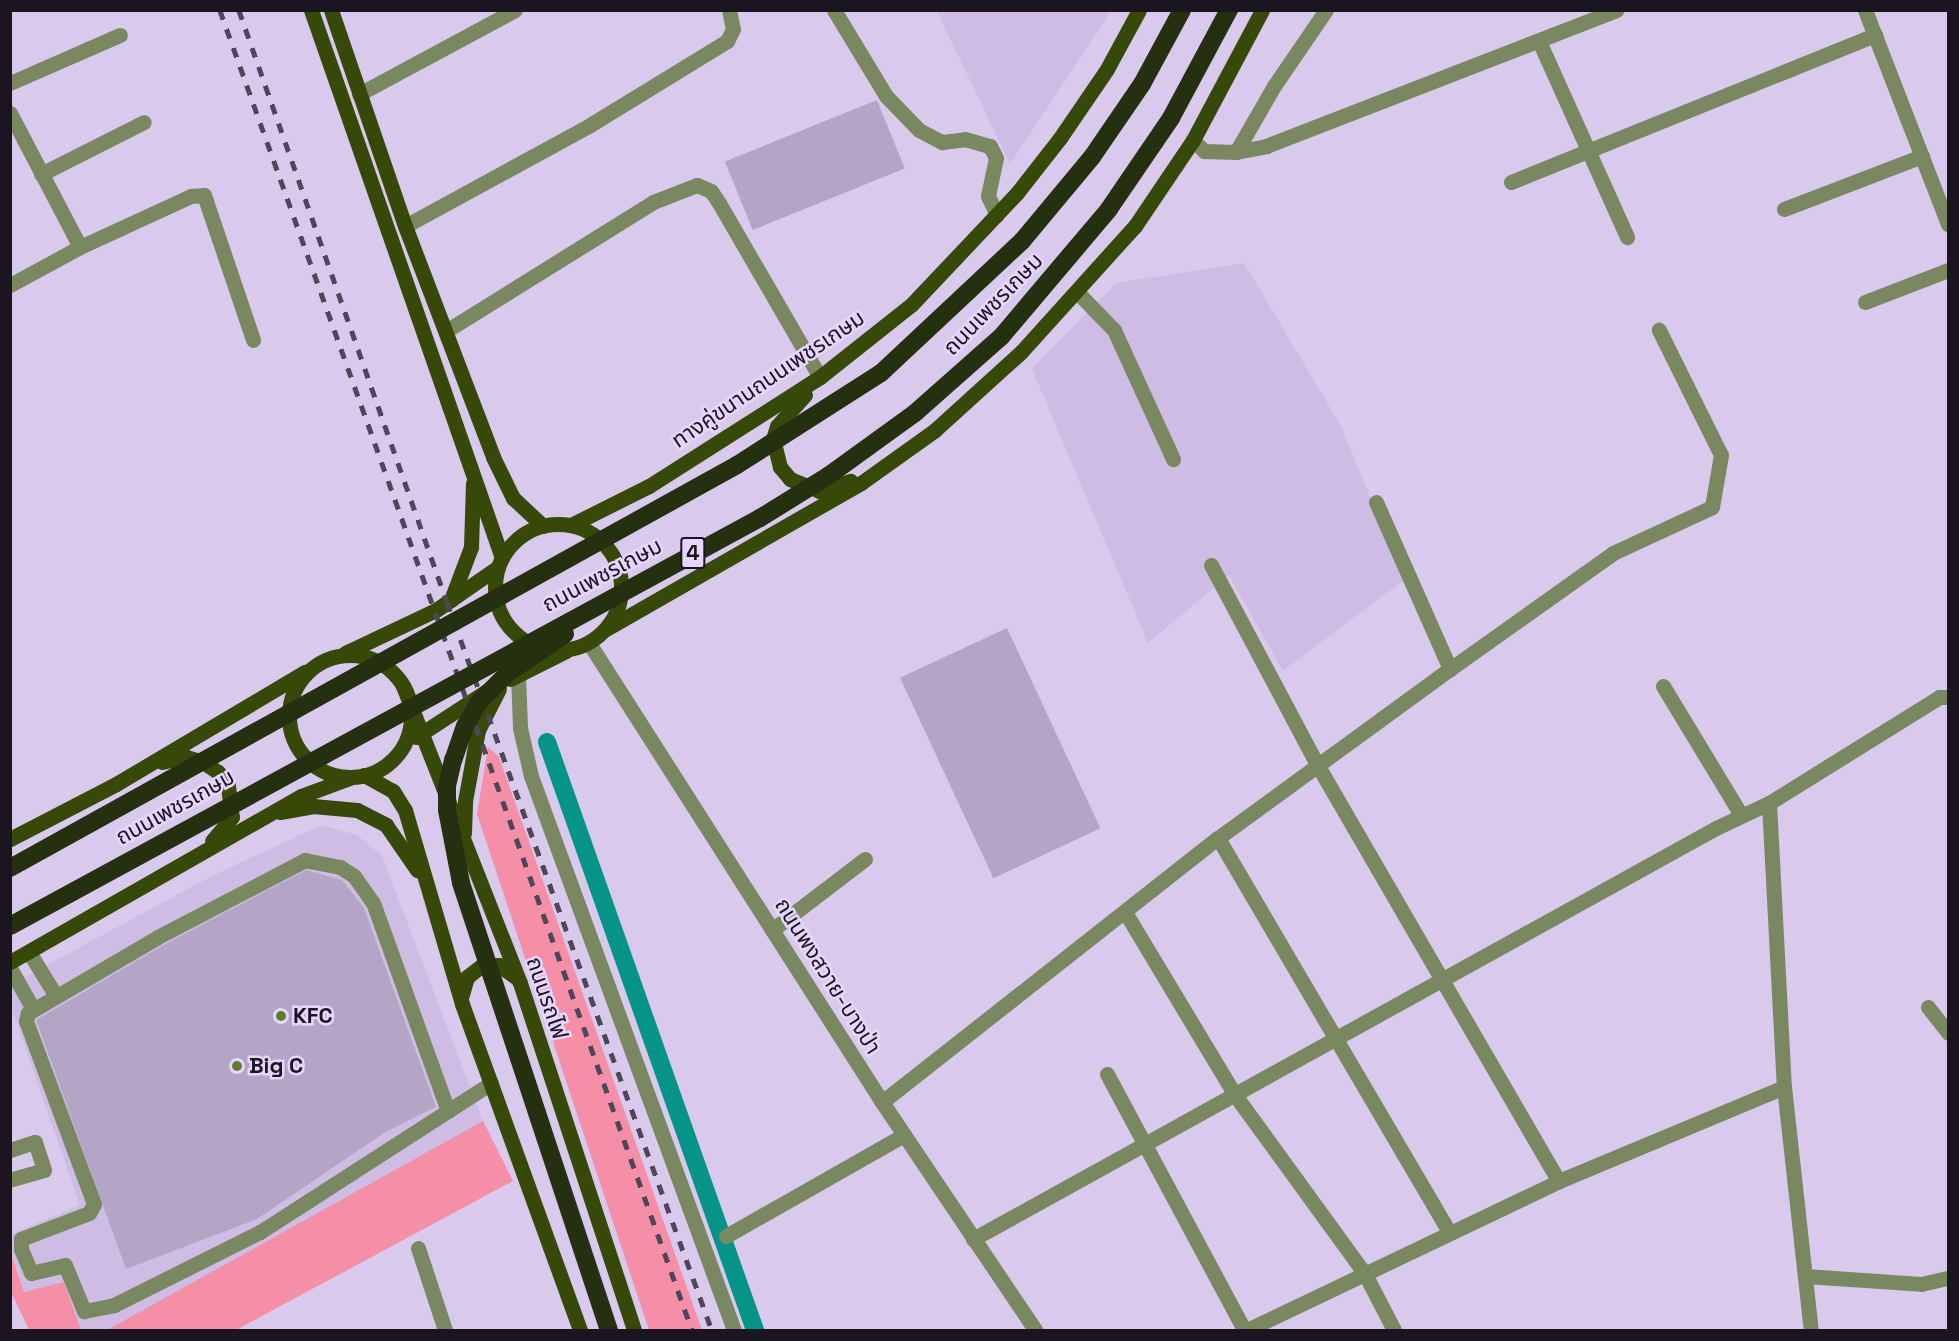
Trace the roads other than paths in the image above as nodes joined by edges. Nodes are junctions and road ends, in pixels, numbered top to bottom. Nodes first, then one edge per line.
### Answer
1 (311, 10) edge
2 (331, 10) edge
3 (515, 10) edge
4 (834, 10) edge
5 (1139, 10) edge
6 (1182, 10) edge
7 (1228, 10) edge
8 (1262, 10) edge
9 (1326, 10) edge
10 (1617, 10) edge
11 (1865, 10) edge
12 (731, 11) edge
13 (120, 35) dead end
14 (1875, 35) junction
15 (1539, 41) junction
16 (10, 83) edge
17 (359, 94) junction
18 (10, 113) edge
19 (144, 122) dead end
20 (1193, 140) junction
21 (1587, 150) junction
22 (1236, 152) junction
23 (1922, 156) junction
24 (41, 174) junction
25 (1511, 182) dead end
26 (1784, 209) dead end
27 (997, 214) junction
28 (1948, 224) edge
29 (405, 226) junction
30 (1627, 237) dead end
31 (81, 247) junction
32 (1948, 270) edge
33 (10, 285) edge
34 (1078, 292) junction
35 (1865, 302) dead end
36 (1659, 330) dead end
37 (446, 331) junction
38 (253, 340) dead end
39 (860, 347) junction
40 (820, 376) junction
41 (934, 430) junction
42 (1173, 459) dead end
43 (474, 475) junction
44 (1376, 502) dead end
45 (760, 518) junction
46 (543, 525) junction
47 (571, 525) junction
48 (500, 562) junction
49 (1211, 565) dead end
50 (451, 600) junction
51 (606, 629) junction
52 (589, 643) junction
53 (570, 649) junction
54 (336, 657) junction
55 (318, 664) junction
56 (1450, 669) junction
57 (511, 678) junction
58 (403, 686) junction
59 (1663, 686) dead end
60 (1948, 697) edge
61 (421, 732) junction
62 (394, 758) junction
63 (1318, 766) junction
64 (358, 776) junction
65 (116, 783) junction
66 (1769, 803) junction
67 (271, 813) junction
68 (1741, 815) junction
69 (1218, 838) junction
70 (10, 839) edge
71 (464, 841) junction
72 (865, 859) dead end
73 (10, 868) edge
74 (176, 868) junction
75 (430, 893) junction
76 (1125, 912) junction
77 (10, 926) edge
78 (772, 930) junction
79 (29, 952) junction
80 (10, 962) edge
81 (10, 968) edge
82 (1442, 981) junction
83 (519, 983) junction
84 (56, 996) junction
85 (462, 1004) junction
86 (1928, 1007) dead end
87 (33, 1009) junction
88 (1948, 1033) edge
89 (1335, 1040) junction
90 (1107, 1074) dead end
91 (491, 1083) junction
92 (1784, 1087) junction
93 (1235, 1095) junction
94 (882, 1102) junction
95 (448, 1111) junction
96 (904, 1136) junction
97 (1143, 1146) junction
98 (10, 1150) edge
99 (10, 1180) edge
100 (1558, 1181) junction
101 (1450, 1233) junction
102 (726, 1236) dead end
103 (973, 1239) junction
104 (418, 1248) dead end
105 (1365, 1274) junction
106 (1805, 1276) junction
107 (1948, 1278) edge
108 (445, 1330) edge
109 (579, 1330) edge
110 (609, 1330) edge
111 (634, 1330) edge
112 (734, 1330) edge
113 (1035, 1330) edge
114 (1246, 1330) edge
115 (1394, 1330) edge
116 (1811, 1330) edge

1 - 43 main road
2 - 17 main road
3 - 17 street
4 - 27 street
5 - 27 main road, ทางคู่ขนานถนนเพชรเกษม
6 - 73 highway, ถนนเพชรเกษม / 4, bridge
7 - 45 highway, ถนนเพชรเกษม / 4, bridge
8 - 20 main road, 4
9 - 22 street
10 - 15 street
11 - 14 street
12 - 29 street
13 - 16 street
14 - 21 street
14 - 23 street
15 - 21 street
15 - 22 street
17 - 29 main road
18 - 24 street
19 - 24 street
20 - 22 street
20 - 34 main road, 4
21 - 25 street
21 - 30 street
23 - 26 street
23 - 28 street
24 - 31 street
27 - 39 main road, ทางคู่ขนานถนนเพชรเกษม
29 - 37 main road
31 - 33 street
31 - 38 street
32 - 35 street
34 - 41 main road, 4
34 - 42 street
36 - 56 street
37 - 40 street
37 - 46 main road
39 - 40 main road, ทางคู่ขนานถนนเพชรเกษม
39 - 41 main road
40 - 47 main road, ทางคู่ขนานถนนเพชรเกษม
41 - 51 main road, 4
43 - 48 main road
43 - 50 main road
44 - 56 street
45 - 77 highway, ถนนเพชรเกษม / 4, bridge
45 - 110 highway, bridge
46 - 47 main road
46 - 48 main road
47 - 51 main road
48 - 50 main road
48 - 53 main road
49 - 63 street
50 - 54 main road
51 - 52 main road
52 - 53 main road
52 - 78 street, ถนนพงสวาย-บางป่า
53 - 57 main road
54 - 55 main road
54 - 58 main road
55 - 64 main road
55 - 65 main road
56 - 63 street
57 - 61 main road
57 - 71 main road
57 - 112 street
58 - 61 main road, ถนนรถไฟ
58 - 62 main road
59 - 68 street
60 - 66 street
61 - 62 main road
61 - 71 main road, ถนนรถไฟ
62 - 64 main road
63 - 69 street
63 - 82 street
64 - 67 main road
64 - 75 main road
65 - 70 main road
65 - 74 main road
66 - 68 street
66 - 92 street
67 - 74 main road
67 - 75 main road
68 - 82 street
69 - 76 street
69 - 89 street
71 - 83 main road, ถนนรถไฟ
72 - 78 street
74 - 79 main road
75 - 85 main road
76 - 93 street
76 - 94 street
78 - 94 street, ถนนพงสวาย-บางป่า
79 - 80 main road
79 - 84 street
81 - 87 street
82 - 89 street
82 - 100 street
83 - 85 main road
83 - 111 main road, ถนนรถไฟ
84 - 87 street
84 - 95 street
85 - 91 main road
86 - 88 street
87 - 95 street
89 - 93 street
89 - 101 street
90 - 97 street
91 - 95 street
91 - 109 main road
92 - 100 street
92 - 106 street
93 - 97 street
93 - 105 street
94 - 96 street, ถนนพงสวาย-บางป่า
96 - 102 street
96 - 103 street, ถนนพงสวาย-บางป่า
97 - 103 street
97 - 114 street
98 - 99 street
100 - 101 street
101 - 105 street
103 - 113 street, ถนนพงสวาย-บางป่า
104 - 108 street
105 - 114 street
105 - 115 street
106 - 107 street
106 - 116 street

